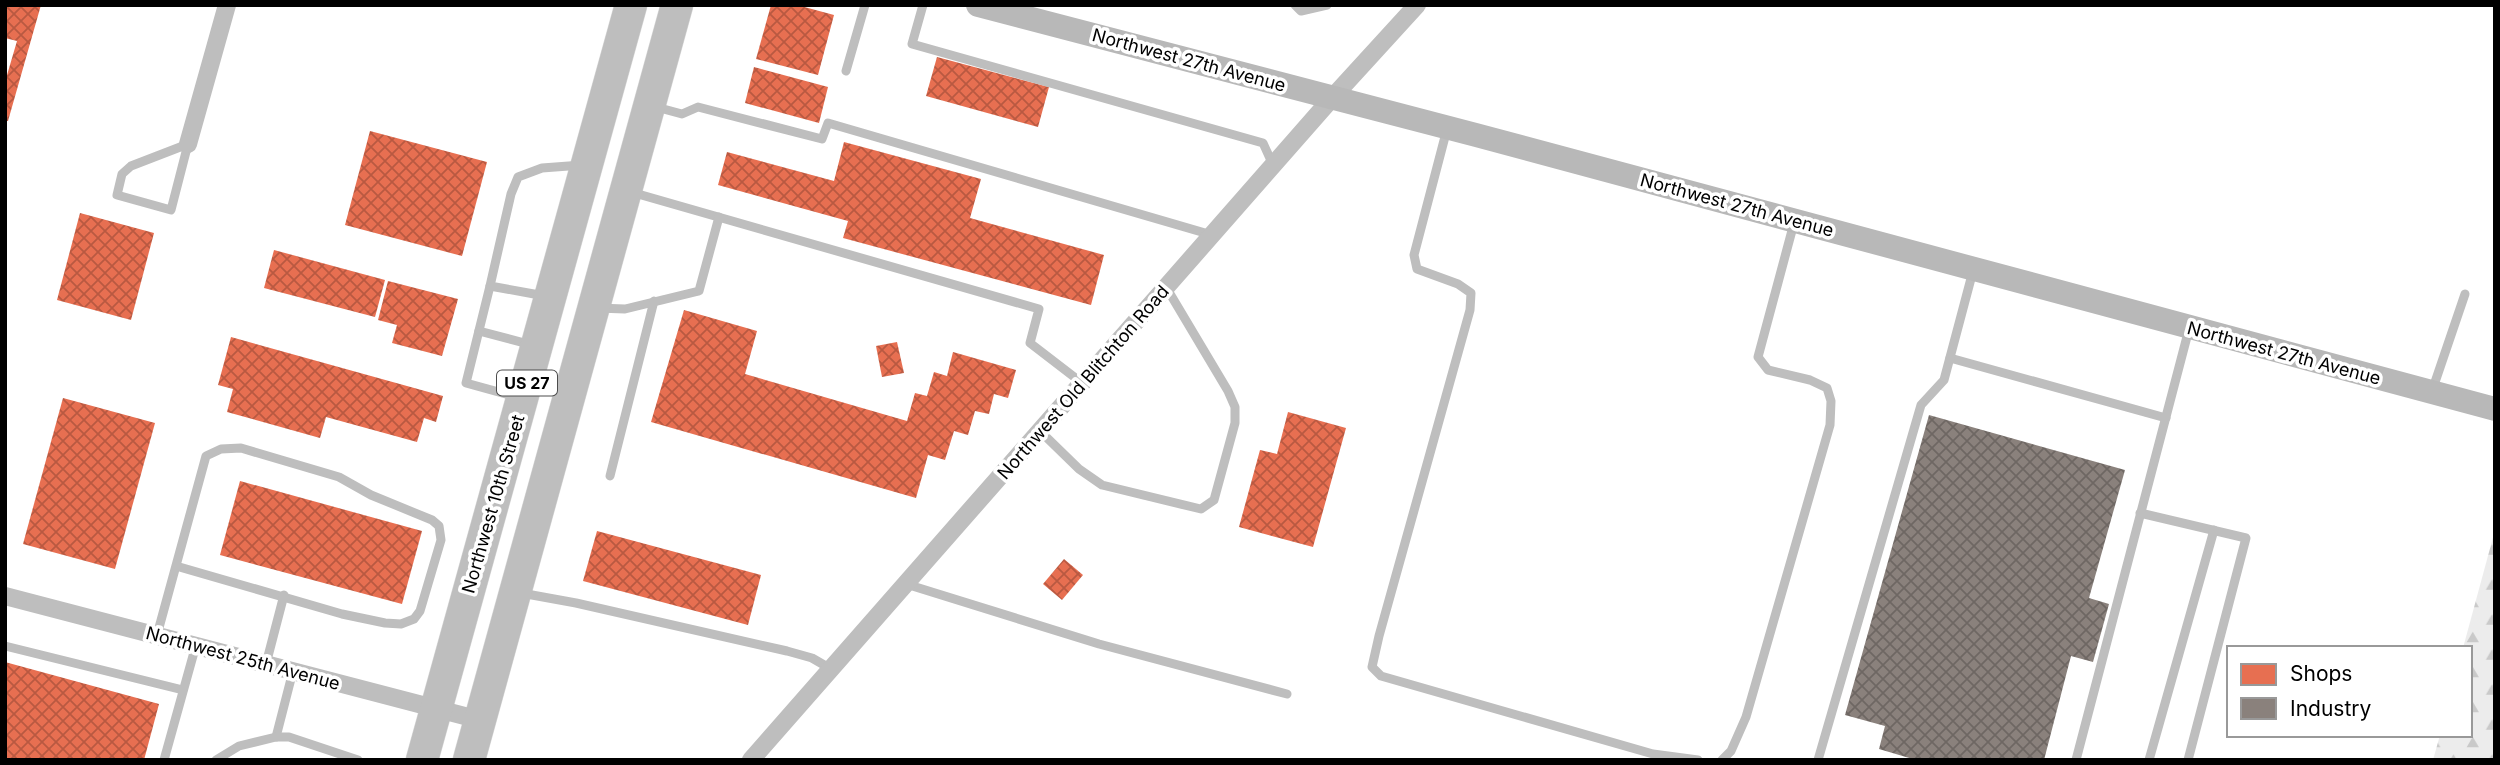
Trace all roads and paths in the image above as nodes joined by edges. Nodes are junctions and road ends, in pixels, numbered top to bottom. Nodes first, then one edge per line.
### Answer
1 (227, 5) edge
2 (631, 5) edge
3 (677, 5) edge
4 (865, 5) edge
5 (923, 5) edge
6 (1295, 5) edge
7 (1328, 5) edge
8 (1417, 5) edge
9 (981, 6) edge
10 (846, 71) dead end
11 (1332, 98) junction
12 (649, 105) junction
13 (1447, 128) junction
14 (188, 144) junction
15 (587, 165) junction
16 (1273, 166) junction
17 (626, 191) junction
18 (719, 217) junction
19 (1794, 221) junction
20 (1212, 235) junction
21 (1974, 269) junction
22 (490, 286) junction
23 (1166, 287) junction
24 (2465, 293) dead end
25 (551, 297) junction
26 (654, 301) junction
27 (594, 308) junction
28 (2190, 327) junction
29 (479, 331) junction
30 (537, 346) junction
31 (1950, 358) junction
32 (1082, 383) junction
33 (2431, 392) junction
34 (523, 398) junction
35 (2495, 409) edge
36 (2166, 418) junction
37 (1040, 431) junction
38 (610, 476) dead end
39 (2140, 513) junction
40 (2214, 530) junction
41 (176, 566) junction
42 (906, 584) junction
43 (515, 592) junction
44 (5, 596) edge
45 (284, 596) junction
46 (158, 635) junction
47 (196, 645) junction
48 (5, 646) edge
49 (266, 664) junction
50 (831, 669) junction
51 (293, 671) junction
52 (183, 690) junction
53 (1287, 694) dead end
54 (436, 708) junction
55 (480, 720) junction
56 (276, 737) junction
57 (163, 760) edge
58 (216, 760) edge
59 (358, 760) edge
60 (422, 760) edge
61 (469, 760) edge
62 (751, 760) edge
63 (1698, 760) edge
64 (1722, 760) edge
65 (1818, 760) edge
66 (2076, 760) edge
67 (2149, 760) edge
68 (2188, 760) edge

1 - 14 street
2 - 15 highway, Northwest 10th Street / US 27
3 - 12 highway, US 27
4 - 10 lane
5 - 16 lane
6 - 7 lane
8 - 11 street, Northwest Old Blitchton Road
9 - 11 street, Northwest 27th Avenue
11 - 13 street, Northwest 27th Avenue
11 - 16 street, Northwest Old Blitchton Road
12 - 17 highway, US 27
12 - 20 lane
13 - 19 street, Northwest 27th Avenue
13 - 63 lane
14 - 14 lane
15 - 22 lane
15 - 25 highway, Northwest 10th Street / US 27
16 - 20 street, Northwest Old Blitchton Road
17 - 18 lane
17 - 27 highway, US 27
18 - 26 lane
18 - 32 lane
19 - 21 street, Northwest 27th Avenue
19 - 64 lane
20 - 23 street, Northwest Old Blitchton Road
21 - 28 street, Northwest 27th Avenue
21 - 31 lane
22 - 25 lane
22 - 29 lane
23 - 32 street, Northwest Old Blitchton Road
23 - 37 lane
24 - 33 lane
25 - 27 highway
25 - 30 highway, Northwest 10th Street / US 27
26 - 27 lane
26 - 38 lane
27 - 43 highway, US 27
28 - 33 street, Northwest 27th Avenue
28 - 36 lane
29 - 30 lane
29 - 34 lane
30 - 34 highway, Northwest 10th Street / US 27
31 - 36 lane
31 - 65 lane
32 - 37 street, Northwest Old Blitchton Road
33 - 35 street, Northwest 27th Avenue
34 - 54 highway, Northwest 10th Street / US 27
36 - 39 lane
37 - 42 street, Northwest Old Blitchton Road
39 - 40 lane
39 - 66 lane
40 - 67 lane
40 - 68 lane
41 - 45 lane
41 - 45 lane
41 - 46 lane
42 - 50 street, Northwest Old Blitchton Road
42 - 53 lane
43 - 50 lane
43 - 55 highway, US 27
44 - 46 street, Northwest 25th Avenue
45 - 49 lane
46 - 47 street, Northwest 25th Avenue
47 - 49 street, Northwest 25th Avenue
47 - 52 lane
48 - 52 lane
49 - 51 street, Northwest 25th Avenue
50 - 62 street, Northwest Old Blitchton Road
51 - 54 street, Northwest 25th Avenue
51 - 56 lane
52 - 57 lane
54 - 55 street, Northwest 25th Avenue
54 - 60 highway, Northwest 10th Street / US 27
55 - 61 highway, US 27
56 - 58 lane
56 - 59 lane

